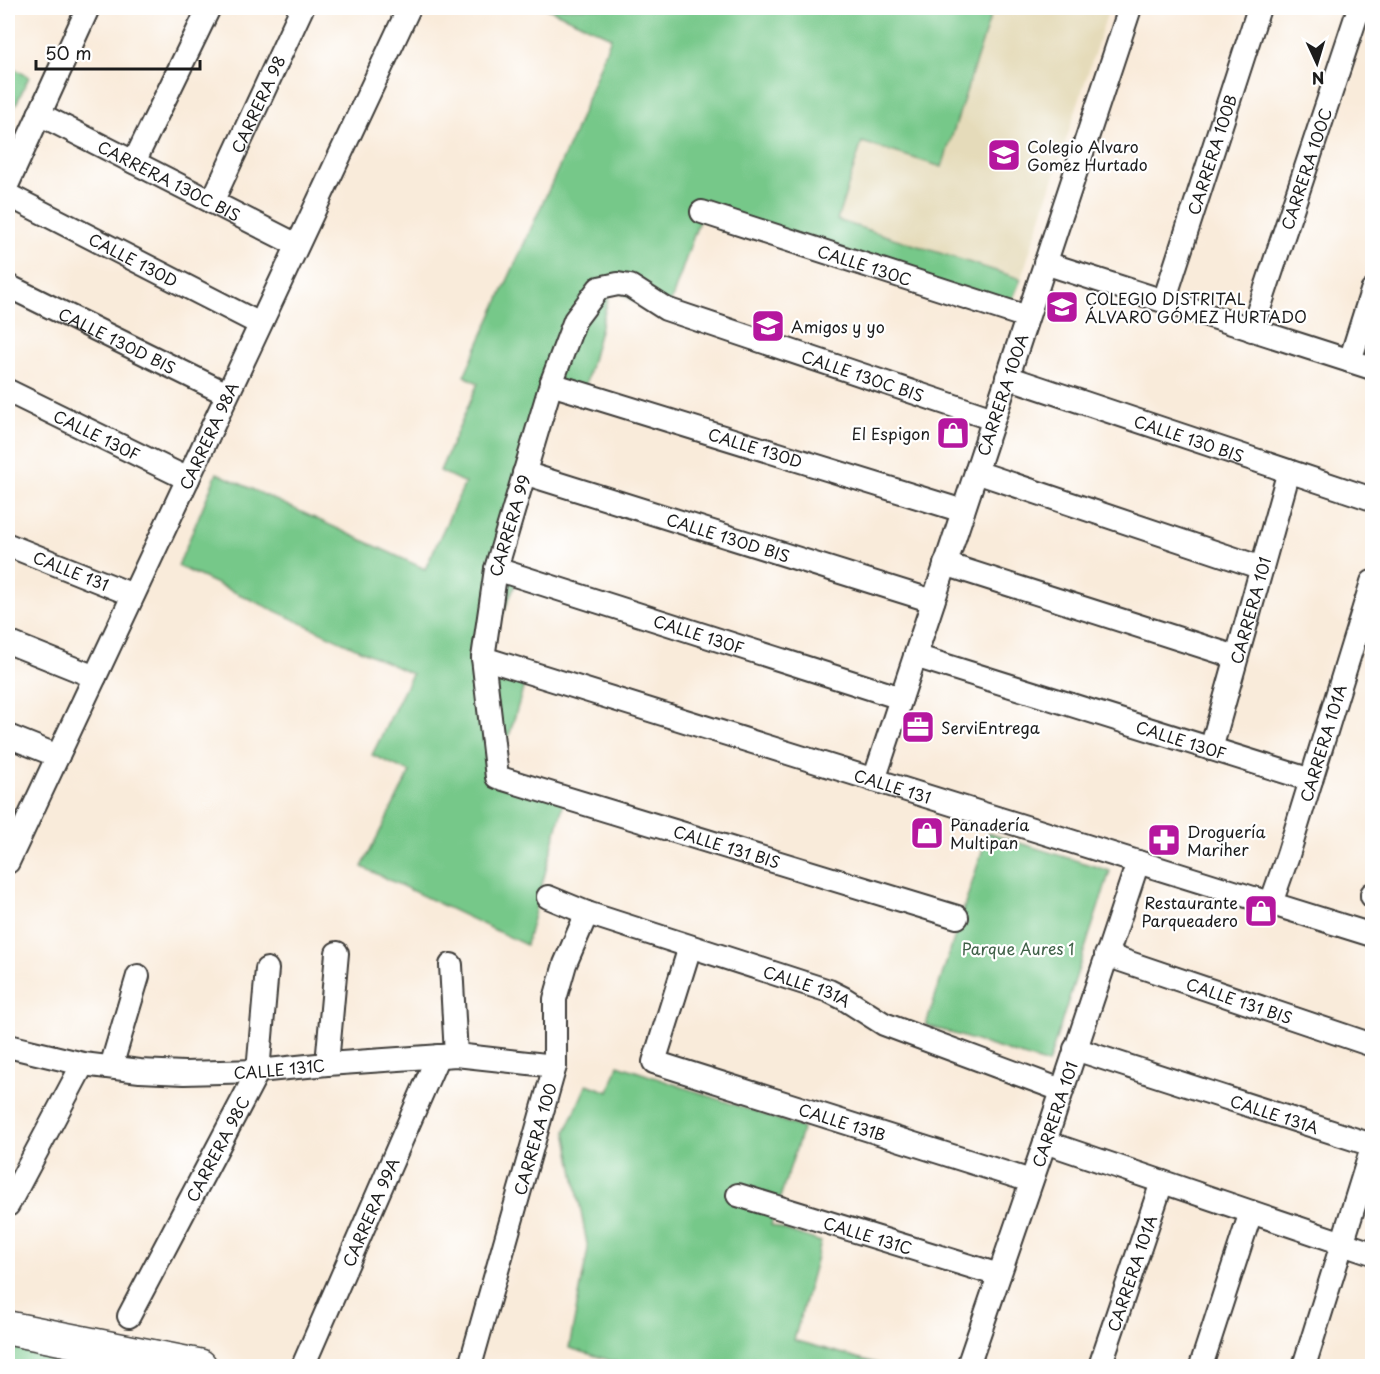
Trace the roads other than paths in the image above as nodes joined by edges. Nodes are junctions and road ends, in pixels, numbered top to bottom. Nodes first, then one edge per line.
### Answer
1 (88, 8) edge
2 (209, 8) edge
3 (302, 8) edge
4 (409, 8) edge
5 (1130, 8) edge
6 (1259, 8) edge
7 (1359, 8) edge
8 (39, 114) junction
9 (134, 162) junction
10 (8, 183) edge
11 (8, 195) edge
12 (212, 202) junction
13 (702, 212) dead end
14 (297, 245) junction
15 (1045, 263) junction
16 (8, 286) edge
17 (598, 288) joint
18 (1372, 291) edge
19 (1164, 301) junction
20 (1027, 317) junction
21 (260, 324) junction
22 (1252, 330) junction
23 (1350, 361) junction
24 (1372, 369) edge
25 (1007, 376) junction
26 (550, 384) junction
27 (8, 391) edge
28 (227, 394) junction
29 (993, 419) junction
30 (1289, 471) junction
31 (976, 472) junction
32 (524, 473) junction
33 (188, 479) junction
34 (1372, 499) edge
35 (963, 511) junction
36 (8, 545) edge
37 (945, 564) junction
38 (1262, 567) junction
39 (496, 569) junction
40 (1372, 582) edge
41 (133, 595) junction
42 (933, 601) junction
43 (8, 642) edge
44 (915, 656) junction
45 (1236, 657) junction
46 (483, 658) junction
47 (95, 677) junction
48 (901, 698) junction
49 (8, 736) edge
50 (1210, 749) junction
51 (58, 756) junction
52 (497, 777) joint
53 (874, 780) junction
54 (1311, 780) junction
55 (14, 830) edge
56 (1138, 861) junction
57 (8, 862) edge
58 (548, 897) dead end
59 (1271, 903) junction
60 (587, 913) junction
61 (957, 917) dead end
62 (1372, 934) edge
63 (690, 947) junction
64 (337, 953) dead end
65 (1106, 955) junction
66 (451, 965) dead end
67 (267, 969) dead end
68 (138, 976) dead end
69 (1372, 1045) edge
70 (8, 1046) edge
71 (1075, 1049) junction
72 (447, 1056) junction
73 (83, 1064) junction
74 (327, 1064) junction
75 (555, 1066) junction
76 (111, 1067) junction
77 (258, 1071) junction
78 (1061, 1090) junction
79 (1045, 1142) junction
80 (1372, 1147) edge
81 (1031, 1181) junction
82 (1162, 1182) junction
83 (738, 1195) dead end
84 (8, 1204) edge
85 (1251, 1212) junction
86 (1343, 1243) junction
87 (1372, 1253) edge
88 (999, 1275) junction
89 (129, 1316) dead end
90 (8, 1328) edge
91 (200, 1366) edge
92 (303, 1366) edge
93 (470, 1366) edge
94 (968, 1366) edge
95 (1100, 1366) edge
96 (1201, 1366) edge
97 (1304, 1366) edge

1 - 8 street
2 - 9 street
3 - 12 street, CARRERA 98
4 - 14 street, CARRERA 98A
5 - 15 street, CARRERA 100A
6 - 19 street, CARRERA 100B
7 - 22 street, CARRERA 100C
8 - 9 street, CARRERA 130C BIS
8 - 10 street
9 - 12 street, CARRERA 130C BIS
11 - 21 street, CALLE 130D
12 - 14 street, CARRERA 130C BIS
13 - 20 street, CALLE 130C
14 - 21 street, CARRERA 98A
15 - 19 street
15 - 20 street, CARRERA 100A
16 - 28 street, CALLE 130D BIS
17 - 26 street, CARRERA 99
17 - 29 street, CALLE 130C BIS
18 - 23 street
19 - 22 street
20 - 25 street, CARRERA 100A
21 - 28 street, CARRERA 98A
22 - 23 street
23 - 24 street
25 - 29 street, CARRERA 100A
25 - 30 street, CALLE 130 BIS
26 - 32 street, CARRERA 99
26 - 35 street, CALLE 130D
27 - 33 street, CALLE 130F
28 - 33 street, CARRERA 98A
29 - 31 street, CARRERA 100A
30 - 34 street, CALLE 130 BIS
30 - 38 street, CARRERA 101
31 - 35 street, CARRERA 100A
31 - 38 street
32 - 39 street, CARRERA 99
32 - 42 street, CALLE 130D BIS
33 - 41 street, CARRERA 98A
35 - 37 street, CARRERA 100A
36 - 41 street, CALLE 131
37 - 42 street, CARRERA 100A
37 - 45 street
38 - 45 street, CARRERA 101
39 - 46 street, CARRERA 99
39 - 48 street, CALLE 130F
40 - 54 street, CARRERA 101A
41 - 47 street, CARRERA 98A
42 - 44 street, CARRERA 100A
43 - 47 street
44 - 48 street, CARRERA 100A
44 - 50 street, CALLE 130F
45 - 50 street, CARRERA 101
46 - 52 street, CARRERA 99
46 - 53 street, CALLE 131
47 - 51 street, CARRERA 98A
48 - 53 street, CARRERA 100A
49 - 51 street
50 - 54 street, CALLE 130F
51 - 55 street, CARRERA 98A
52 - 61 street, CALLE 131 BIS
53 - 56 street, CALLE 131
54 - 59 street, CARRERA 101A
55 - 57 street, CARRERA 98A
56 - 59 street, CALLE 131
56 - 65 street, CARRERA 101
58 - 60 street, CALLE 131A
59 - 62 street, CALLE 131
60 - 63 street, CALLE 131A
60 - 75 street, CARRERA 100
63 - 78 street, CALLE 131A
63 - 81 street, CALLE 131B
64 - 74 street
65 - 69 street, CALLE 131 BIS
65 - 71 street, CARRERA 101
66 - 72 street, CARRERA 99A
67 - 77 street, CARRERA 98C
68 - 76 street
70 - 73 street, CALLE 131C
71 - 78 street, CARRERA 101
71 - 80 street, CALLE 131A
72 - 74 street, CALLE 131C
72 - 75 street, CALLE 131C
72 - 92 street, CARRERA 99A
73 - 76 street, CALLE 131C
73 - 84 street
74 - 77 street, CALLE 131C
75 - 93 street, CARRERA 100
76 - 77 street, CALLE 131C
77 - 89 street, CARRERA 98C
78 - 79 street, CARRERA 101
79 - 81 street, CARRERA 101
79 - 82 street
80 - 86 street
81 - 88 street, CARRERA 101
82 - 85 street
82 - 95 street, CARRERA 101A
83 - 88 street, CALLE 131C
85 - 86 street
85 - 96 street
86 - 87 street
86 - 97 street
88 - 94 street, CARRERA 101
90 - 91 main road

